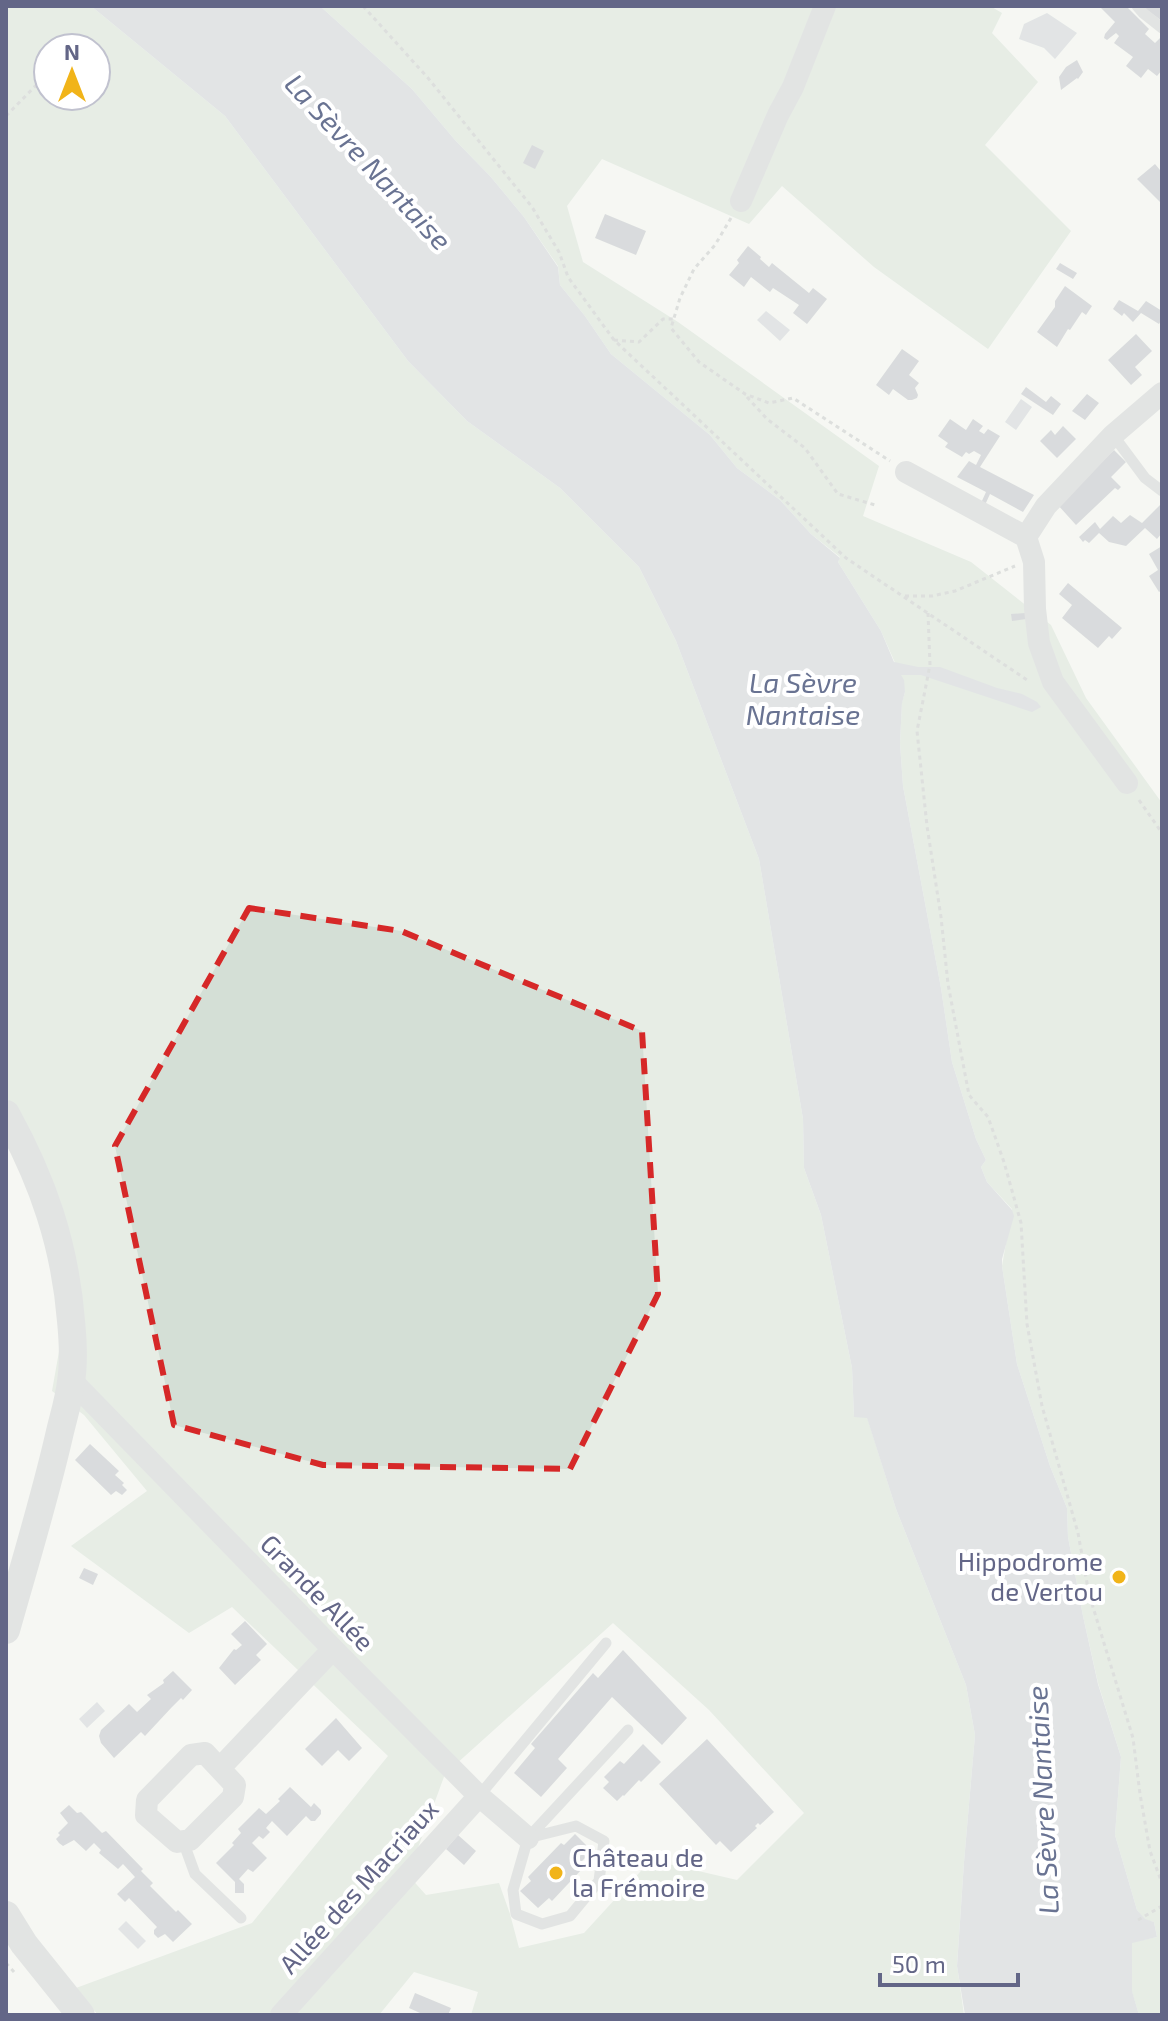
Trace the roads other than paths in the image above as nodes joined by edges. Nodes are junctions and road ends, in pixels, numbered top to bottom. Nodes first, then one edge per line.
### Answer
1 (825, 6) edge
2 (1137, 6) edge
3 (1162, 28) edge
4 (741, 201) road end
5 (1162, 393) edge
6 (1113, 435) junction
7 (906, 472) road end
8 (1162, 491) edge
9 (1026, 537) junction
10 (1127, 783) road end
11 (6, 1114) edge
12 (72, 1381) junction
13 (6, 1630) edge
14 (606, 1643) dead end
15 (333, 1649) junction
16 (628, 1730) dead end
17 (220, 1768) junction
18 (479, 1796) junction
19 (528, 1838) junction
20 (183, 1841) junction
21 (6, 1915) edge
22 (241, 1918) dead end
23 (81, 2015) edge
24 (281, 2015) edge

1 - 4 street
2 - 3 lane
5 - 6 street
6 - 8 lane
6 - 9 street
7 - 9 street
9 - 10 street
11 - 12 street
12 - 13 street
12 - 15 street, Grande Allée
14 - 18 lane
15 - 17 street
15 - 18 street, Grande Allée
16 - 19 lane
17 - 20 street
17 - 20 street
18 - 19 street, Grande Allée
18 - 24 street, Allée des Macriaux
19 - 19 lane
20 - 22 lane
21 - 23 street

